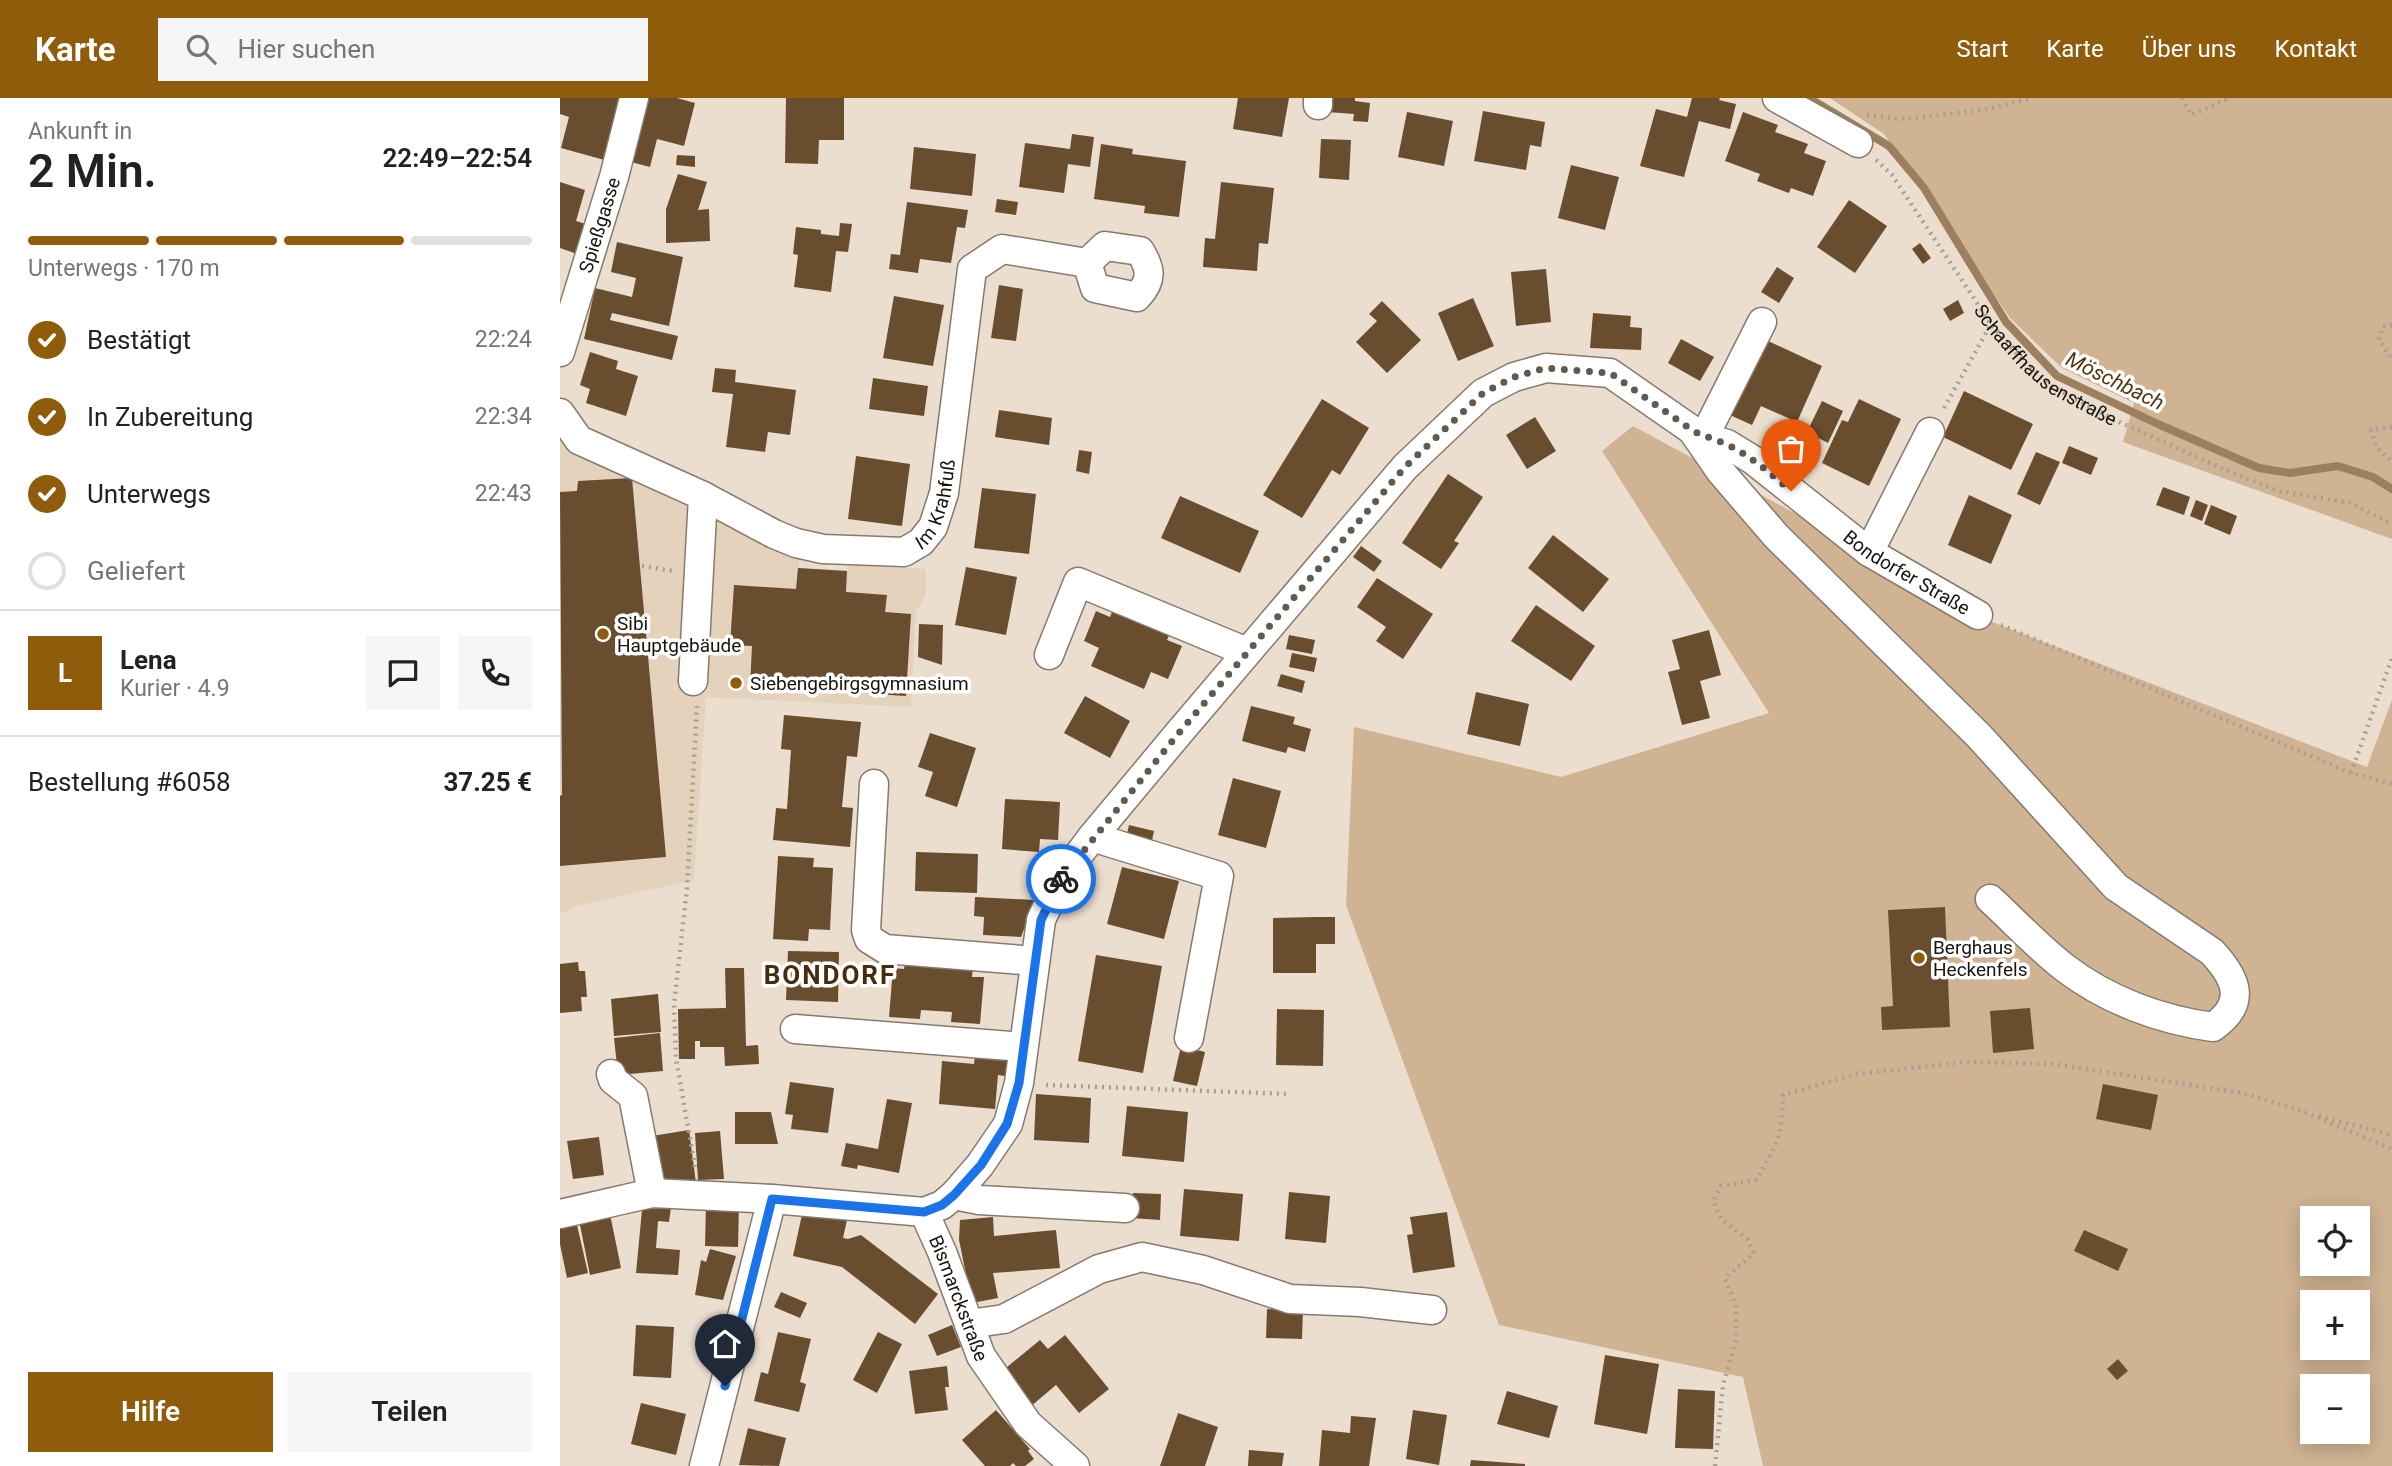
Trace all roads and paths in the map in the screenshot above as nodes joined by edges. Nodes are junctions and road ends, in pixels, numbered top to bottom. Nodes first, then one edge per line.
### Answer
1 (634, 98) edge
2 (1777, 98) edge
3 (2031, 98) edge
4 (2182, 98) edge
5 (2230, 98) edge
6 (1864, 115) dead end
7 (1858, 143) joint
8 (1087, 263) dead end
9 (1762, 322) dead end
10 (1991, 324) junction
11 (2392, 325) edge
12 (560, 352) edge
13 (2392, 359) edge
14 (560, 413) edge
15 (2392, 427) edge
16 (1930, 432) joint
17 (1698, 434) junction
18 (2392, 461) edge
19 (703, 496) junction
20 (2392, 524) edge
21 (1869, 552) junction
22 (1978, 615) joint
23 (1247, 652) junction
24 (1049, 655) dead end
25 (2392, 658) edge
26 (693, 681) joint
27 (2351, 773) junction
28 (874, 784) dead end
29 (2392, 785) edge
30 (1092, 837) junction
31 (1990, 899) dead end
32 (1035, 961) junction
33 (795, 1030) dead end
34 (1189, 1038) dead end
35 (1023, 1047) junction
36 (611, 1074) dead end
37 (1039, 1085) dead end
38 (1290, 1094) dead end
39 (2288, 1108) junction
40 (2392, 1135) edge
41 (2392, 1149) edge
42 (652, 1193) junction
43 (699, 1194) junction
44 (954, 1195) junction
45 (772, 1199) junction
46 (1125, 1208) dead end
47 (924, 1212) junction
48 (560, 1214) edge
49 (1433, 1310) dead end
50 (969, 1324) junction
51 (704, 1466) edge
52 (1075, 1466) edge
53 (1715, 1466) edge

1 - 12 street, Spießgasse
2 - 7 street
3 - 6 path
4 - 5 path
7 - 10 path, Schaaffhausenstraße
8 - 19 street, Im Krahfuß
9 - 17 street
10 - 16 path
10 - 20 path, Schaaffhausenstraße
11 - 13 path
14 - 19 street, Im Krahfuß
15 - 18 path
16 - 21 street
17 - 21 street, Bondorfer Straße
17 - 23 street, Bondorfer Straße
17 - 31 street
19 - 26 street
21 - 22 street, Bondorfer Straße
22 - 27 path
23 - 24 street
23 - 30 street, Bondorfer Straße
25 - 27 path
26 - 43 path
27 - 29 path
28 - 32 street
30 - 32 street, Bondorfer Straße
30 - 34 street
32 - 35 street, Bondorfer Straße
33 - 35 street
35 - 44 street, Bondorfer Straße
36 - 42 street
37 - 38 path
39 - 40 path
39 - 41 path
39 - 53 path
42 - 43 street, Bismarckstraße
42 - 48 street, Bismarckstraße
43 - 45 street, Bismarckstraße
44 - 46 street
44 - 47 street, Bondorfer Straße
45 - 47 street, Bismarckstraße
45 - 51 street
47 - 50 street, Bismarckstraße
49 - 50 street
50 - 52 street, Bismarckstraße

